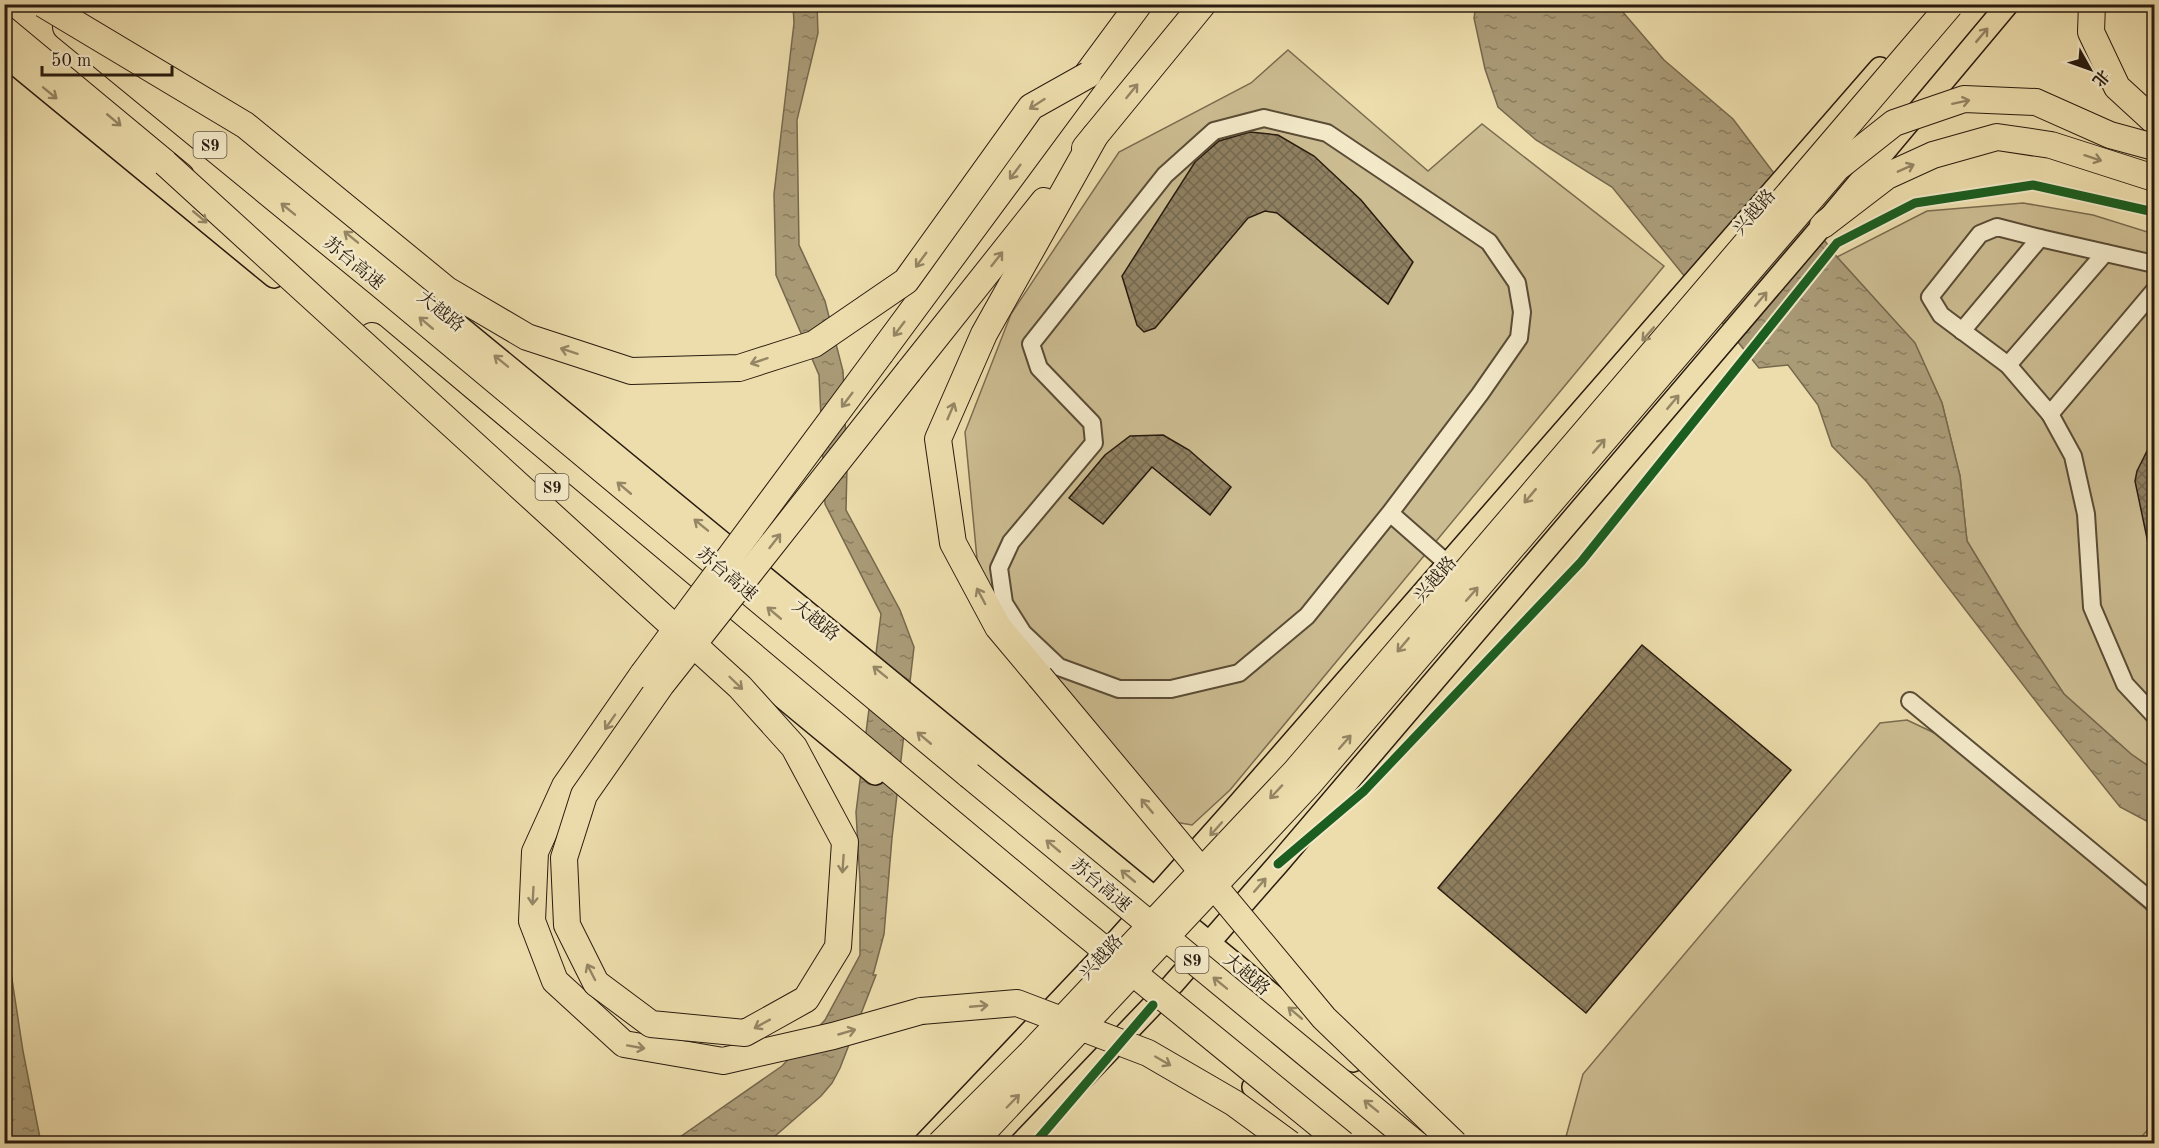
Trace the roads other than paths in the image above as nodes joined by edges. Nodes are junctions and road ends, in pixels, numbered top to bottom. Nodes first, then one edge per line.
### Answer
1 (41, 4) edge
2 (68, 4) edge
3 (1139, 4) edge
4 (1203, 4) edge
5 (1935, 4) edge
6 (1950, 4) edge
7 (2008, 4) edge
8 (2092, 4) edge
9 (4, 29) edge
10 (4, 55) edge
11 (1088, 75) junction
12 (2154, 121) edge
13 (1095, 136) junction
14 (2154, 147) edge
15 (165, 163) junction
16 (2154, 178) edge
17 (1823, 225) junction
18 (2040, 238) junction
19 (2106, 253) junction
20 (2154, 264) edge
21 (2154, 291) edge
22 (1962, 331) junction
23 (2008, 365) junction
24 (2050, 414) junction
25 (1390, 513) junction
26 (1448, 564) junction
27 (1910, 701) dead end
28 (2154, 715) edge
29 (1155, 898) junction
30 (2154, 903) edge
31 (1209, 942) junction
32 (1099, 960) junction
33 (1153, 1005) junction
34 (924, 1143) edge
35 (940, 1143) edge
36 (972, 1143) edge
37 (1020, 1143) edge
38 (1035, 1143) edge
39 (1290, 1143) edge
40 (1322, 1143) edge
41 (1343, 1143) edge
42 (1416, 1143) edge
43 (1454, 1143) edge

11 -> 1 highway, bridge
42 -> 1 highway, 苏台高速 / S9, bridge
29 -> 2 main road, 大越路
3 - 11 highway
13 -> 4 highway
5 -> 26 main road, 兴越路
6 -> 35 highway, bridge
17 -> 7 main road
8 - 12 highway
9 -> 15 highway, S9
10 -> 32 main road
11 -> 39 highway, bridge
15 -> 13 highway, bridge
43 -> 13 highway, bridge
36 -> 14 highway, bridge
15 - 41 highway, S9, bridge
17 -> 16 highway
31 -> 17 main road
18 - 19 street
18 - 22 street
18 - 22 street
19 - 20 street
19 - 23 street
21 - 24 street
22 - 23 street
23 - 24 street
24 - 28 street
25 - 25 street
25 - 26 street
26 -> 29 main road, 兴越路
27 - 30 street
29 - 31 main road, 大越路
29 - 32 main road, 兴越路
31 - 33 main road
43 -> 31 main road, 大越路
32 - 33 main road
32 - 34 main road, 兴越路
33 - 37 main road
33 - 38 street
33 - 40 main road

